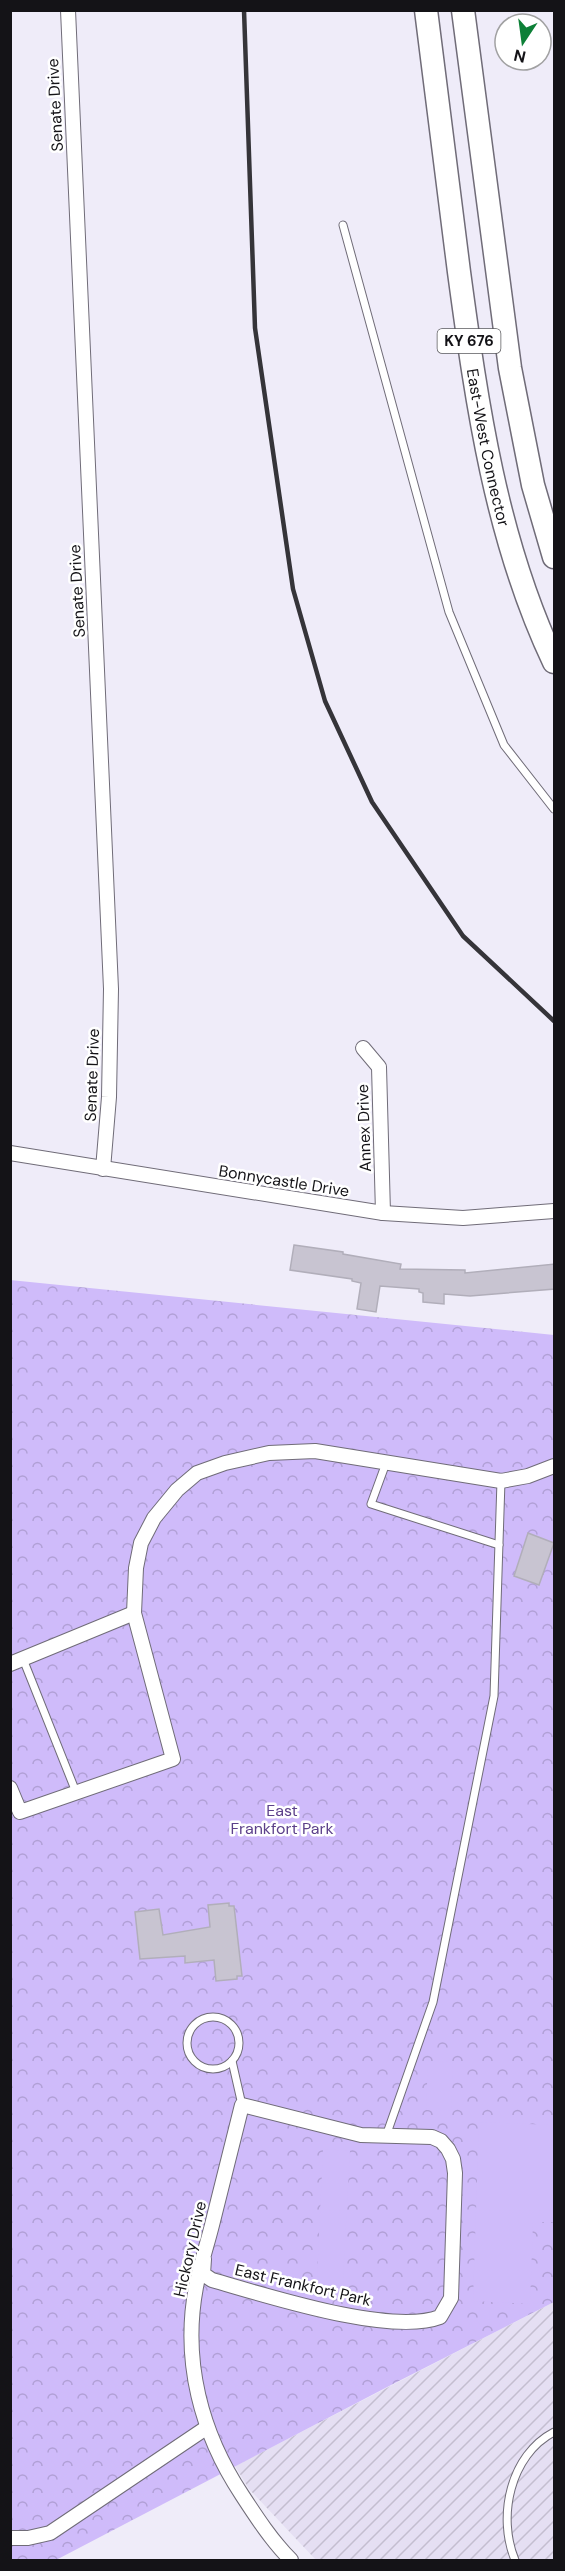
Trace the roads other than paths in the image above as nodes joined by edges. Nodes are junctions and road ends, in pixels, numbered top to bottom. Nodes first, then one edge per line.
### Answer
1 (68, 10) edge
2 (426, 10) edge
3 (464, 10) edge
4 (343, 225) dead end
5 (555, 557) edge
6 (555, 662) edge
7 (555, 809) edge
8 (363, 1048) dead end
9 (10, 1153) edge
10 (103, 1169) junction
11 (555, 1210) edge
12 (383, 1213) junction
13 (386, 1463) junction
14 (555, 1466) edge
15 (501, 1481) junction
16 (499, 1545) junction
17 (135, 1613) junction
18 (17, 1661) edge
19 (10, 1788) edge
20 (76, 1792) junction
21 (232, 2061) junction
22 (242, 2105) junction
23 (386, 2136) junction
24 (204, 2259) junction
25 (206, 2428) junction
26 (555, 2432) edge
27 (10, 2538) edge
28 (291, 2560) edge
29 (515, 2560) edge

1 - 10 street, Senate Drive
2 - 6 main road, East-West Connector / KY 676
3 - 5 main road, KY 676
4 - 7 lane
8 - 12 street, Annex Drive
9 - 10 street, Bonnycastle Drive
10 - 12 street, Bonnycastle Drive
11 - 12 street, Bonnycastle Drive
13 - 15 street
13 - 16 lane
13 - 17 street
14 - 15 street
15 - 16 lane
16 - 23 lane
17 - 18 street
17 - 20 street
18 - 20 lane
19 - 20 street
21 - 21 lane
21 - 22 lane
22 - 23 street
22 - 24 street, Hickory Drive
23 - 24 street, East Frankfort Park
24 - 25 street, Hickory Drive
25 - 27 street
25 - 28 street, Hickory Drive
26 - 29 lane

